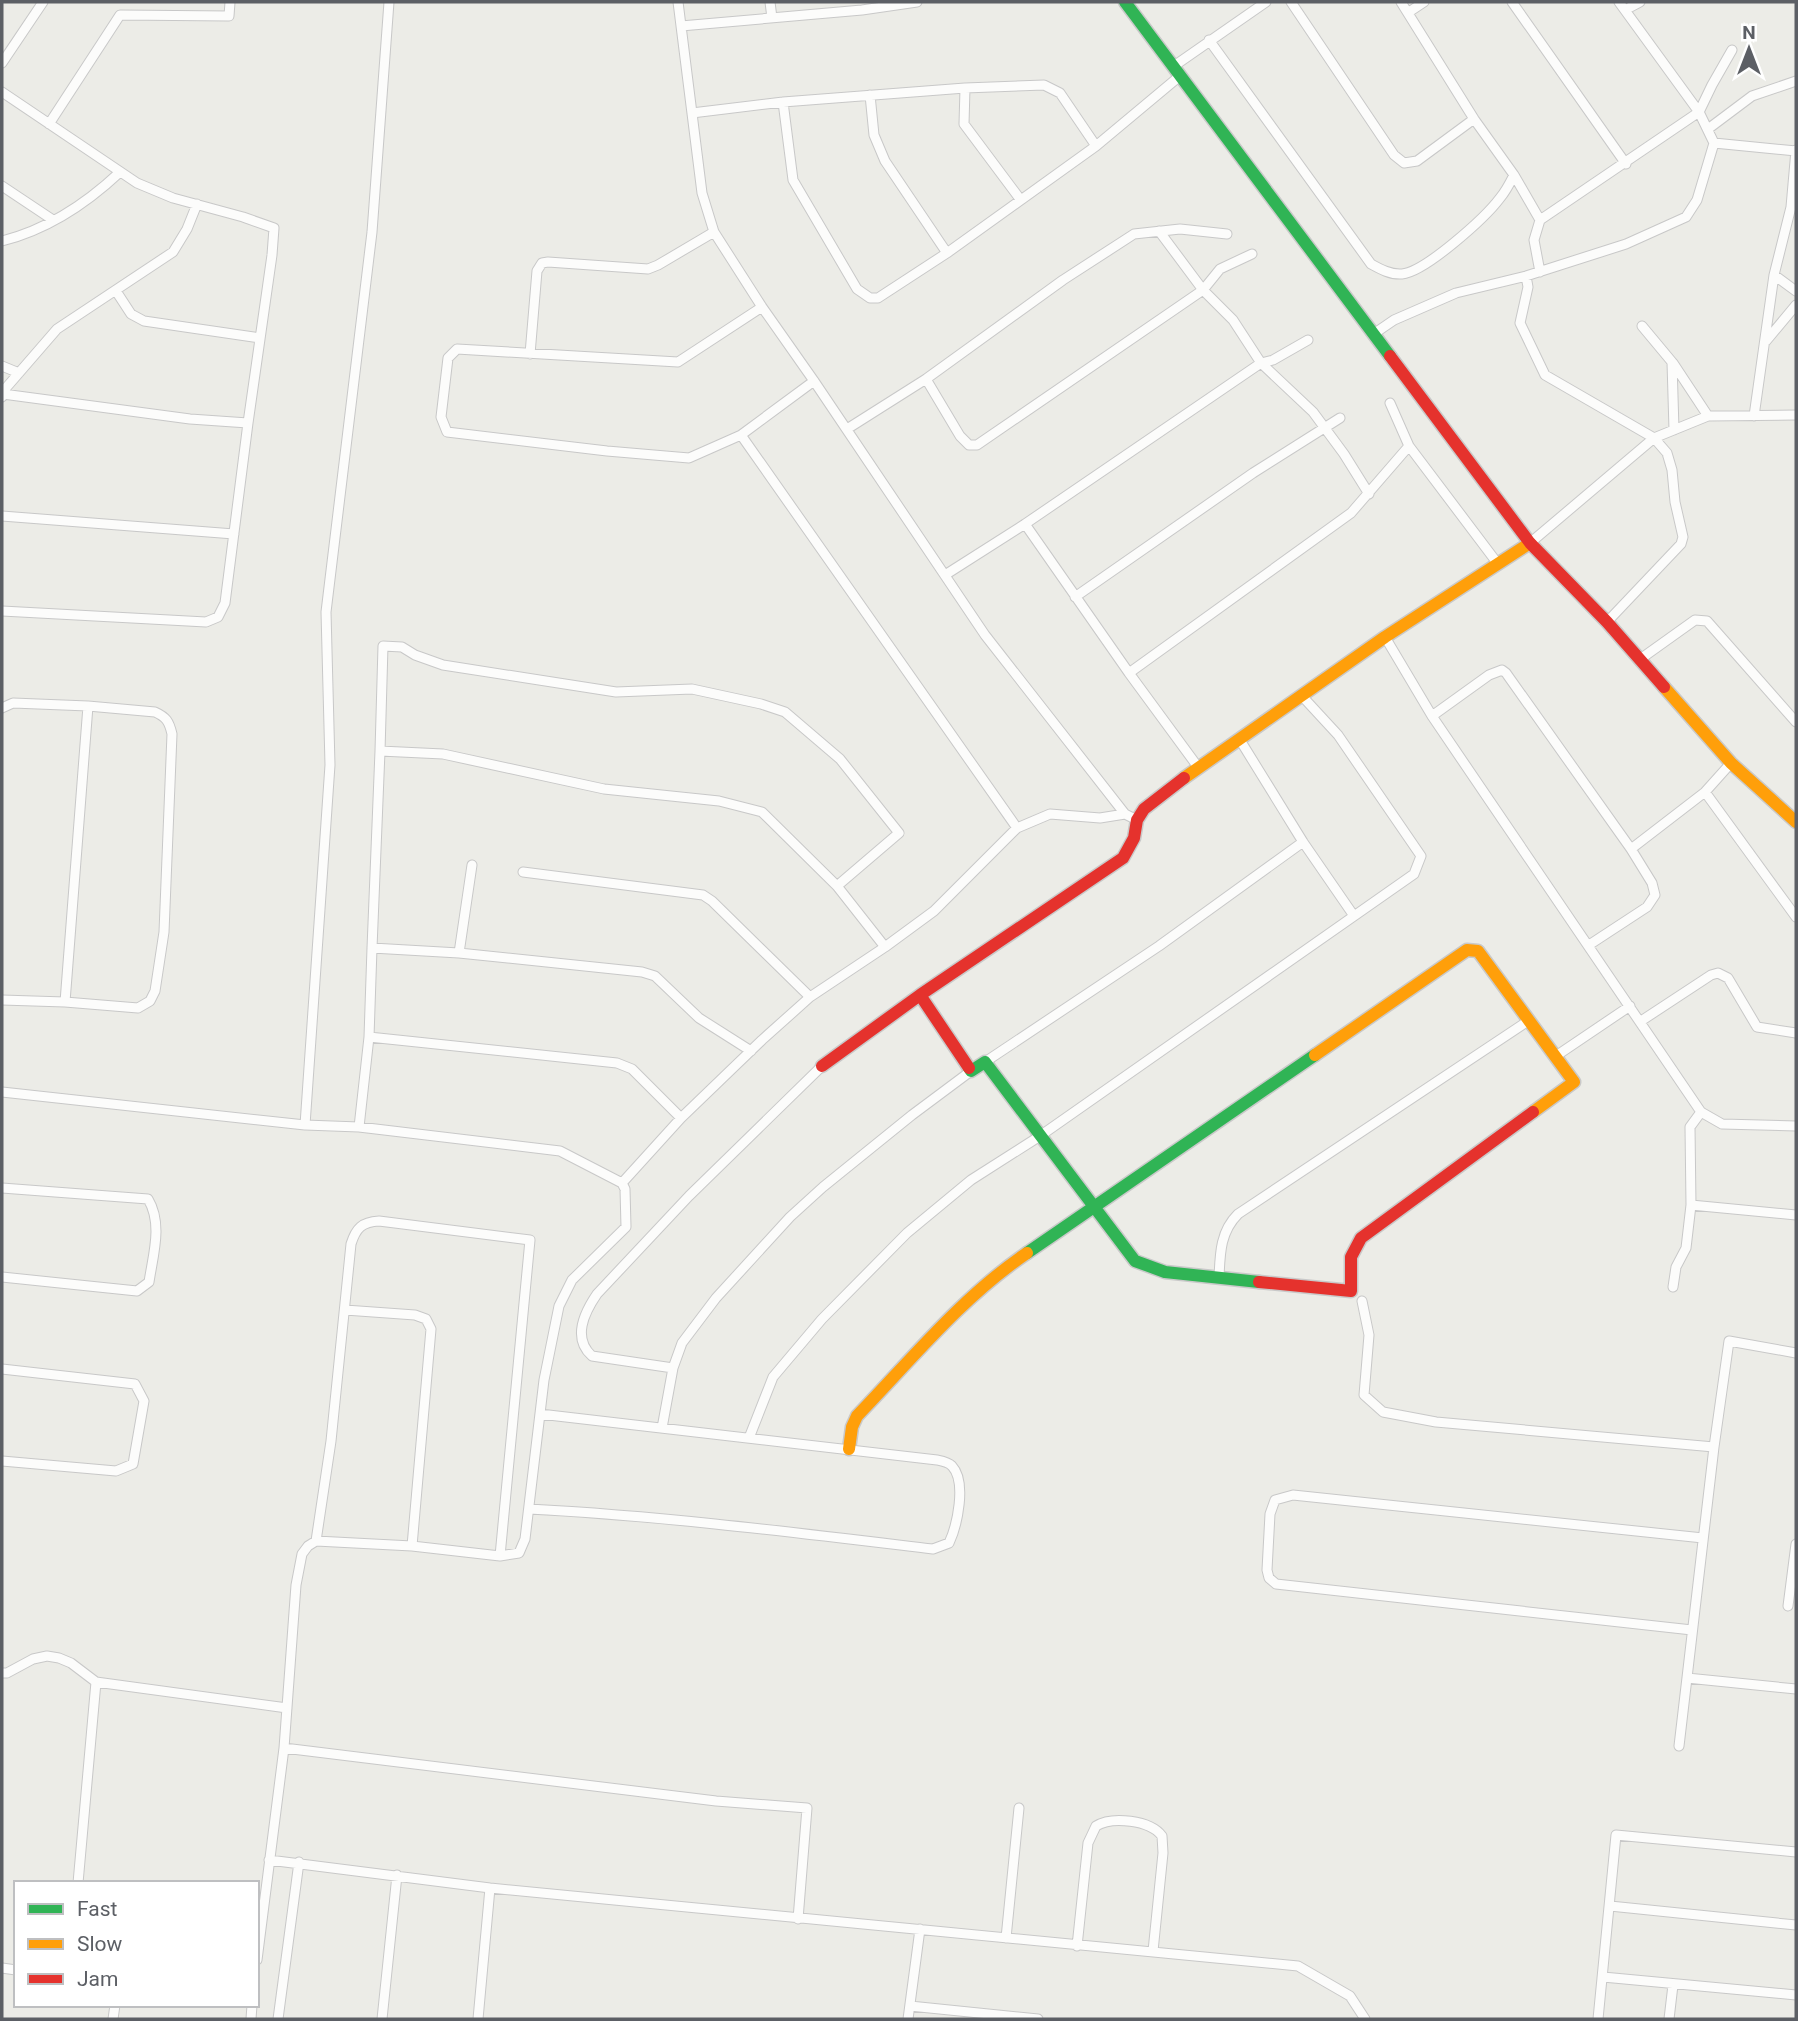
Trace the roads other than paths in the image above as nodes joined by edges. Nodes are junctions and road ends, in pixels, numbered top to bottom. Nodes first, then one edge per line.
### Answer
1 (43, 2) edge
2 (230, 2) edge
3 (389, 2) edge
4 (678, 2) edge
5 (770, 2) edge
6 (917, 2) edge
7 (1125, 2) edge
8 (1266, 2) edge
9 (1292, 2) edge
10 (1401, 2) edge
11 (1424, 2) edge
12 (1513, 2) edge
13 (1640, 2) edge
14 (861, 6) edge
15 (1622, 6) edge
16 (1409, 12) junction
17 (772, 18) junction
18 (681, 26) junction
19 (1209, 40) junction
20 (1732, 50) dead end
21 (2, 63) edge
22 (1177, 71) junction
23 (1796, 81) edge
24 (965, 88) junction
25 (2, 92) edge
26 (870, 95) junction
27 (783, 102) junction
28 (1699, 112) junction
29 (692, 113) junction
30 (1474, 119) junction
31 (50, 124) junction
32 (1707, 129) junction
33 (1714, 144) junction
34 (1096, 146) junction
35 (1796, 151) edge
36 (1626, 164) junction
37 (120, 172) junction
38 (1514, 175) junction
39 (2, 186) edge
40 (1020, 199) junction
41 (197, 204) junction
42 (52, 220) junction
43 (1540, 220) junction
44 (1159, 230) junction
45 (714, 232) junction
46 (1227, 234) dead end
47 (2, 241) edge
48 (947, 253) junction
49 (1252, 254) dead end
50 (1540, 272) junction
51 (1774, 275) junction
52 (1526, 276) junction
53 (1203, 290) junction
54 (116, 291) junction
55 (1796, 291) edge
56 (1796, 306) edge
57 (762, 307) junction
58 (1642, 326) dead end
59 (1376, 333) junction
60 (260, 338) junction
61 (1308, 340) dead end
62 (1765, 342) junction
63 (530, 354) junction
64 (1672, 362) junction
65 (1262, 363) junction
66 (2, 366) edge
67 (19, 373) junction
68 (926, 379) junction
69 (814, 381) junction
70 (3, 396) edge
71 (1390, 403) dead end
72 (1708, 415) junction
73 (1796, 415) edge
74 (1754, 416) junction
75 (1340, 418) dead end
76 (248, 423) junction
77 (1325, 427) junction
78 (847, 429) junction
79 (1674, 430) junction
80 (741, 435) junction
81 (1654, 438) junction
82 (1409, 446) junction
83 (1369, 494) junction
84 (2, 516) edge
85 (1025, 524) junction
86 (234, 534) junction
87 (1530, 542) junction
88 (1498, 564) junction
89 (945, 575) junction
90 (1075, 597) junction
91 (2, 611) edge
92 (1607, 622) junction
93 (1385, 637) junction
94 (1639, 660) junction
95 (1129, 673) junction
96 (1302, 696) junction
97 (88, 706) junction
98 (2, 708) edge
99 (1432, 716) junction
100 (1796, 722) edge
101 (1240, 740) junction
102 (380, 751) junction
103 (1731, 764) junction
104 (1198, 767) junction
105 (1705, 792) junction
106 (1131, 817) junction
107 (1796, 821) edge
108 (1017, 828) junction
109 (1303, 842) junction
110 (1631, 849) junction
111 (472, 865) dead end
112 (523, 873) dead end
113 (837, 886) junction
114 (1354, 916) junction
115 (1796, 917) edge
116 (1588, 945) junction
117 (885, 947) junction
118 (372, 948) junction
119 (459, 953) junction
120 (920, 995) junction
121 (810, 997) junction
122 (2, 1000) edge
123 (65, 1002) junction
124 (1630, 1006) junction
125 (1528, 1021) junction
126 (1641, 1021) junction
127 (1796, 1033) edge
128 (369, 1037) junction
129 (751, 1051) junction
130 (1556, 1056) junction
131 (985, 1062) junction
132 (822, 1066) joint
133 (971, 1071) junction
134 (2, 1092) edge
135 (1701, 1112) junction
136 (681, 1118) junction
137 (305, 1125) junction
138 (1796, 1126) edge
139 (359, 1127) junction
140 (1040, 1136) junction
141 (622, 1183) junction
142 (2, 1188) edge
143 (1691, 1205) junction
144 (1093, 1208) junction
145 (1796, 1215) edge
146 (2, 1277) edge
147 (1219, 1278) junction
148 (1673, 1287) dead end
149 (1362, 1301) dead end
150 (345, 1310) junction
151 (1796, 1353) edge
152 (673, 1368) junction
153 (2, 1369) edge
154 (540, 1414) junction
155 (662, 1428) junction
156 (749, 1438) junction
157 (1714, 1447) junction
158 (849, 1448) junction
159 (2, 1461) edge
160 (529, 1509) junction
161 (1703, 1538) junction
162 (316, 1541) junction
163 (1796, 1544) edge
164 (412, 1546) junction
165 (500, 1556) junction
166 (1788, 1606) dead end
167 (1692, 1630) junction
168 (2, 1673) edge
169 (1687, 1678) junction
170 (96, 1682) junction
171 (1796, 1689) edge
172 (287, 1708) junction
173 (1679, 1746) dead end
174 (284, 1748) junction
175 (1019, 1808) dead end
176 (1796, 1852) edge
177 (269, 1860) junction
178 (299, 1863) junction
179 (397, 1875) junction
180 (78, 1881) edge
181 (490, 1888) junction
182 (1610, 1906) junction
183 (798, 1919) junction
184 (1796, 1925) edge
185 (920, 1929) junction
186 (1006, 1938) junction
187 (259, 1943) edge
188 (1077, 1945) junction
189 (1153, 1951) junction
190 (1603, 1977) junction
191 (1673, 1985) junction
192 (1796, 1995) edge
193 (910, 2006) junction
194 (278, 2019) edge
195 (382, 2019) edge
196 (478, 2019) edge
197 (908, 2019) edge
198 (1038, 2019) edge
199 (1364, 2019) edge
200 (1598, 2019) edge
201 (1670, 2019) edge

1 - 21 street
2 - 31 street
3 - 137 street
4 - 18 street
5 - 17 street
6 - 14 street
7 - 22 street
8 - 19 street
9 - 30 street
10 - 16 street
11 - 16 street
12 - 36 street
13 - 15 street
14 - 17 street
15 - 28 street
16 - 30 street
17 - 18 street
18 - 29 street
19 - 22 street
19 - 38 street
20 - 28 street
22 - 34 street
22 - 59 street
23 - 32 street
24 - 26 street
24 - 34 street
24 - 40 street
25 - 31 street
26 - 27 street
26 - 48 street
27 - 29 street
27 - 48 street
28 - 32 street
28 - 36 street
29 - 45 street
30 - 38 street
31 - 37 street
32 - 33 street
33 - 35 street
33 - 50 street
34 - 40 street
35 - 51 street
36 - 43 street
37 - 41 street
37 - 42 street
38 - 43 street
39 - 42 street
40 - 48 street
41 - 54 street
41 - 60 street
42 - 47 street
43 - 50 street
44 - 46 street
44 - 53 street
44 - 68 street
45 - 57 street
45 - 63 street
49 - 53 street
50 - 52 street
51 - 55 street
51 - 62 street
52 - 59 street
52 - 81 street
53 - 65 street
53 - 68 street
54 - 60 street
54 - 67 street
56 - 62 street
57 - 63 street
57 - 69 street
58 - 64 street
59 - 87 street
60 - 76 street
61 - 65 street
62 - 74 street
63 - 80 street
64 - 72 street
64 - 79 street
65 - 77 street
65 - 85 street
66 - 67 street
67 - 70 street
68 - 78 street
69 - 78 street
69 - 80 street
70 - 76 street
71 - 82 street
72 - 74 street
72 - 79 street
73 - 74 street
75 - 77 street
76 - 86 street
77 - 83 street
77 - 90 street
78 - 89 street
79 - 81 street
80 - 108 street
81 - 87 street
81 - 92 street
82 - 83 street
82 - 88 street
83 - 95 street
84 - 86 street
85 - 89 street
85 - 90 street
86 - 91 street
87 - 88 street
87 - 92 street
88 - 93 street
89 - 106 street
90 - 95 street
92 - 94 street
93 - 96 street
93 - 99 street
94 - 100 street
94 - 103 street
95 - 104 street
96 - 101 street
96 - 114 street
97 - 98 street
97 - 123 street
97 - 123 street
99 - 110 street
99 - 116 street
101 - 104 street
101 - 109 street
102 - 113 street
102 - 113 street
102 - 118 street
103 - 105 street
103 - 107 street
104 - 106 street
105 - 110 street
105 - 115 street
106 - 108 street
106 - 120 street
108 - 117 street
109 - 114 street
109 - 131 street
110 - 116 street
111 - 119 street
112 - 121 street
113 - 117 street
114 - 140 street
116 - 124 street
117 - 121 street
118 - 119 street
118 - 128 street
119 - 129 street
120 - 132 street
120 - 133 street
121 - 129 street
122 - 123 street
124 - 126 street
124 - 130 street
125 - 130 street
125 - 144 street
125 - 147 street
126 - 127 street
126 - 135 street
128 - 136 street
128 - 139 street
129 - 136 street
130 - 147 street
131 - 133 street
131 - 140 street
132 - 152 street
133 - 152 street
134 - 137 street
135 - 138 street
135 - 143 street
136 - 141 street
137 - 139 street
139 - 141 street
140 - 144 street
140 - 156 street
141 - 154 street
142 - 146 street
143 - 145 street
143 - 148 street
144 - 147 street
144 - 158 street
149 - 157 street
150 - 162 street
150 - 164 street
150 - 165 street
151 - 157 street
152 - 155 street
153 - 159 street
154 - 155 street
154 - 160 street
155 - 156 street
156 - 158 street
157 - 161 street
158 - 160 street
160 - 165 street
161 - 167 street
161 - 167 street
162 - 164 street
162 - 172 street
163 - 166 street
164 - 165 street
167 - 169 street
168 - 170 street
169 - 171 street
169 - 173 street
170 - 172 street
170 - 180 street
172 - 174 street
174 - 177 street
174 - 183 street
175 - 186 street
176 - 182 street
177 - 178 street
177 - 187 street
178 - 179 street
178 - 194 street
179 - 181 street
179 - 195 street
181 - 183 street
181 - 196 street
182 - 184 street
182 - 190 street
183 - 185 street
185 - 186 street
185 - 193 street
186 - 188 street
188 - 189 street
188 - 189 street
189 - 199 street
190 - 191 street
190 - 200 street
191 - 192 street
191 - 201 street
193 - 197 street
193 - 198 street

